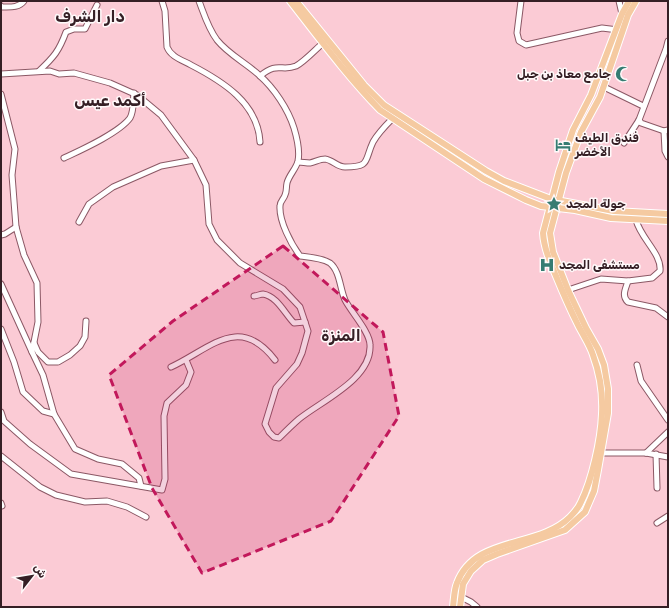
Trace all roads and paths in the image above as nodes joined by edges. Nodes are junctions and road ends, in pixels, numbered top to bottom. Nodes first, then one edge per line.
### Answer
1 (24, 1) edge
2 (162, 1) edge
3 (199, 1) edge
4 (290, 1) edge
5 (296, 1) edge
6 (521, 1) edge
7 (619, 1) edge
8 (629, 1) edge
9 (636, 1) edge
10 (97, 5) dead end
11 (1, 6) edge
12 (622, 14) junction
13 (616, 30) junction
14 (622, 32) junction
15 (668, 41) edge
16 (323, 43) junction
17 (667, 50) edge
18 (39, 71) junction
19 (1, 74) edge
20 (260, 76) junction
21 (604, 86) junction
22 (134, 93) junction
23 (1, 94) edge
24 (644, 106) junction
25 (393, 118) junction
26 (639, 120) junction
27 (666, 131) edge
28 (260, 142) dead end
29 (624, 143) dead end
30 (440, 145) junction
31 (668, 157) edge
32 (64, 158) dead end
33 (194, 160) junction
34 (298, 162) junction
35 (551, 199) junction
36 (558, 200) junction
37 (549, 207) junction
38 (556, 207) junction
39 (626, 212) junction
40 (668, 214) edge
41 (626, 220) junction
42 (636, 220) junction
43 (668, 221) edge
44 (80, 222) dead end
45 (16, 227) junction
46 (1, 235) edge
47 (628, 281) junction
48 (1, 284) edge
49 (568, 290) junction
50 (254, 296) dead end
51 (668, 317) edge
52 (86, 321) dead end
53 (305, 322) junction
54 (1, 329) edge
55 (34, 343) junction
56 (32, 352) junction
57 (186, 360) junction
58 (275, 360) dead end
59 (637, 365) dead end
60 (171, 367) dead end
61 (1, 412) edge
62 (54, 414) junction
63 (668, 420) edge
64 (3, 422) edge
65 (668, 432) edge
66 (601, 453) junction
67 (646, 453) junction
68 (656, 454) junction
69 (1, 456) edge
70 (668, 457) edge
71 (141, 486) junction
72 (657, 488) dead end
73 (668, 516) edge
74 (146, 517) dead end
75 (657, 523) dead end
76 (461, 597) junction
77 (453, 607) edge
78 (460, 607) edge
79 (477, 607) edge

1 - 11 street
2 - 28 street
3 - 20 street
4 - 16 main road
5 - 30 main road
6 - 13 street
7 - 12 street
8 - 12 main road
9 - 14 main road
10 - 18 street
12 - 13 main road
13 - 14 street
13 - 35 main road
14 - 21 main road
15 - 17 street
16 - 20 street
16 - 25 main road
17 - 24 street
18 - 19 street
18 - 22 street
20 - 34 street
21 - 24 street
21 - 36 main road
22 - 32 street
22 - 33 street
23 - 45 street
24 - 26 street
25 - 30 main road
25 - 34 street
26 - 27 street
26 - 29 street
27 - 31 street
30 - 35 main road
30 - 37 main road
33 - 44 street
33 - 53 street
34 - 53 street
35 - 36 main road
35 - 37 main road
36 - 38 main road
36 - 39 main road
37 - 38 main road
37 - 77 main road
38 - 41 main road
38 - 49 main road
39 - 40 main road
39 - 41 main road
41 - 42 main road
42 - 43 main road
42 - 47 street
45 - 46 street
45 - 55 street
47 - 49 street
47 - 51 street
48 - 56 street
49 - 66 main road
50 - 53 street
52 - 55 street
54 - 62 street
55 - 56 street
56 - 62 street
57 - 58 street
57 - 60 street
57 - 71 street
59 - 63 street
61 - 64 street
62 - 71 street
64 - 71 street
65 - 67 street
66 - 67 street
66 - 76 main road
67 - 68 street
68 - 70 street
68 - 72 street
69 - 74 street
73 - 75 street
76 - 78 main road
76 - 79 street

